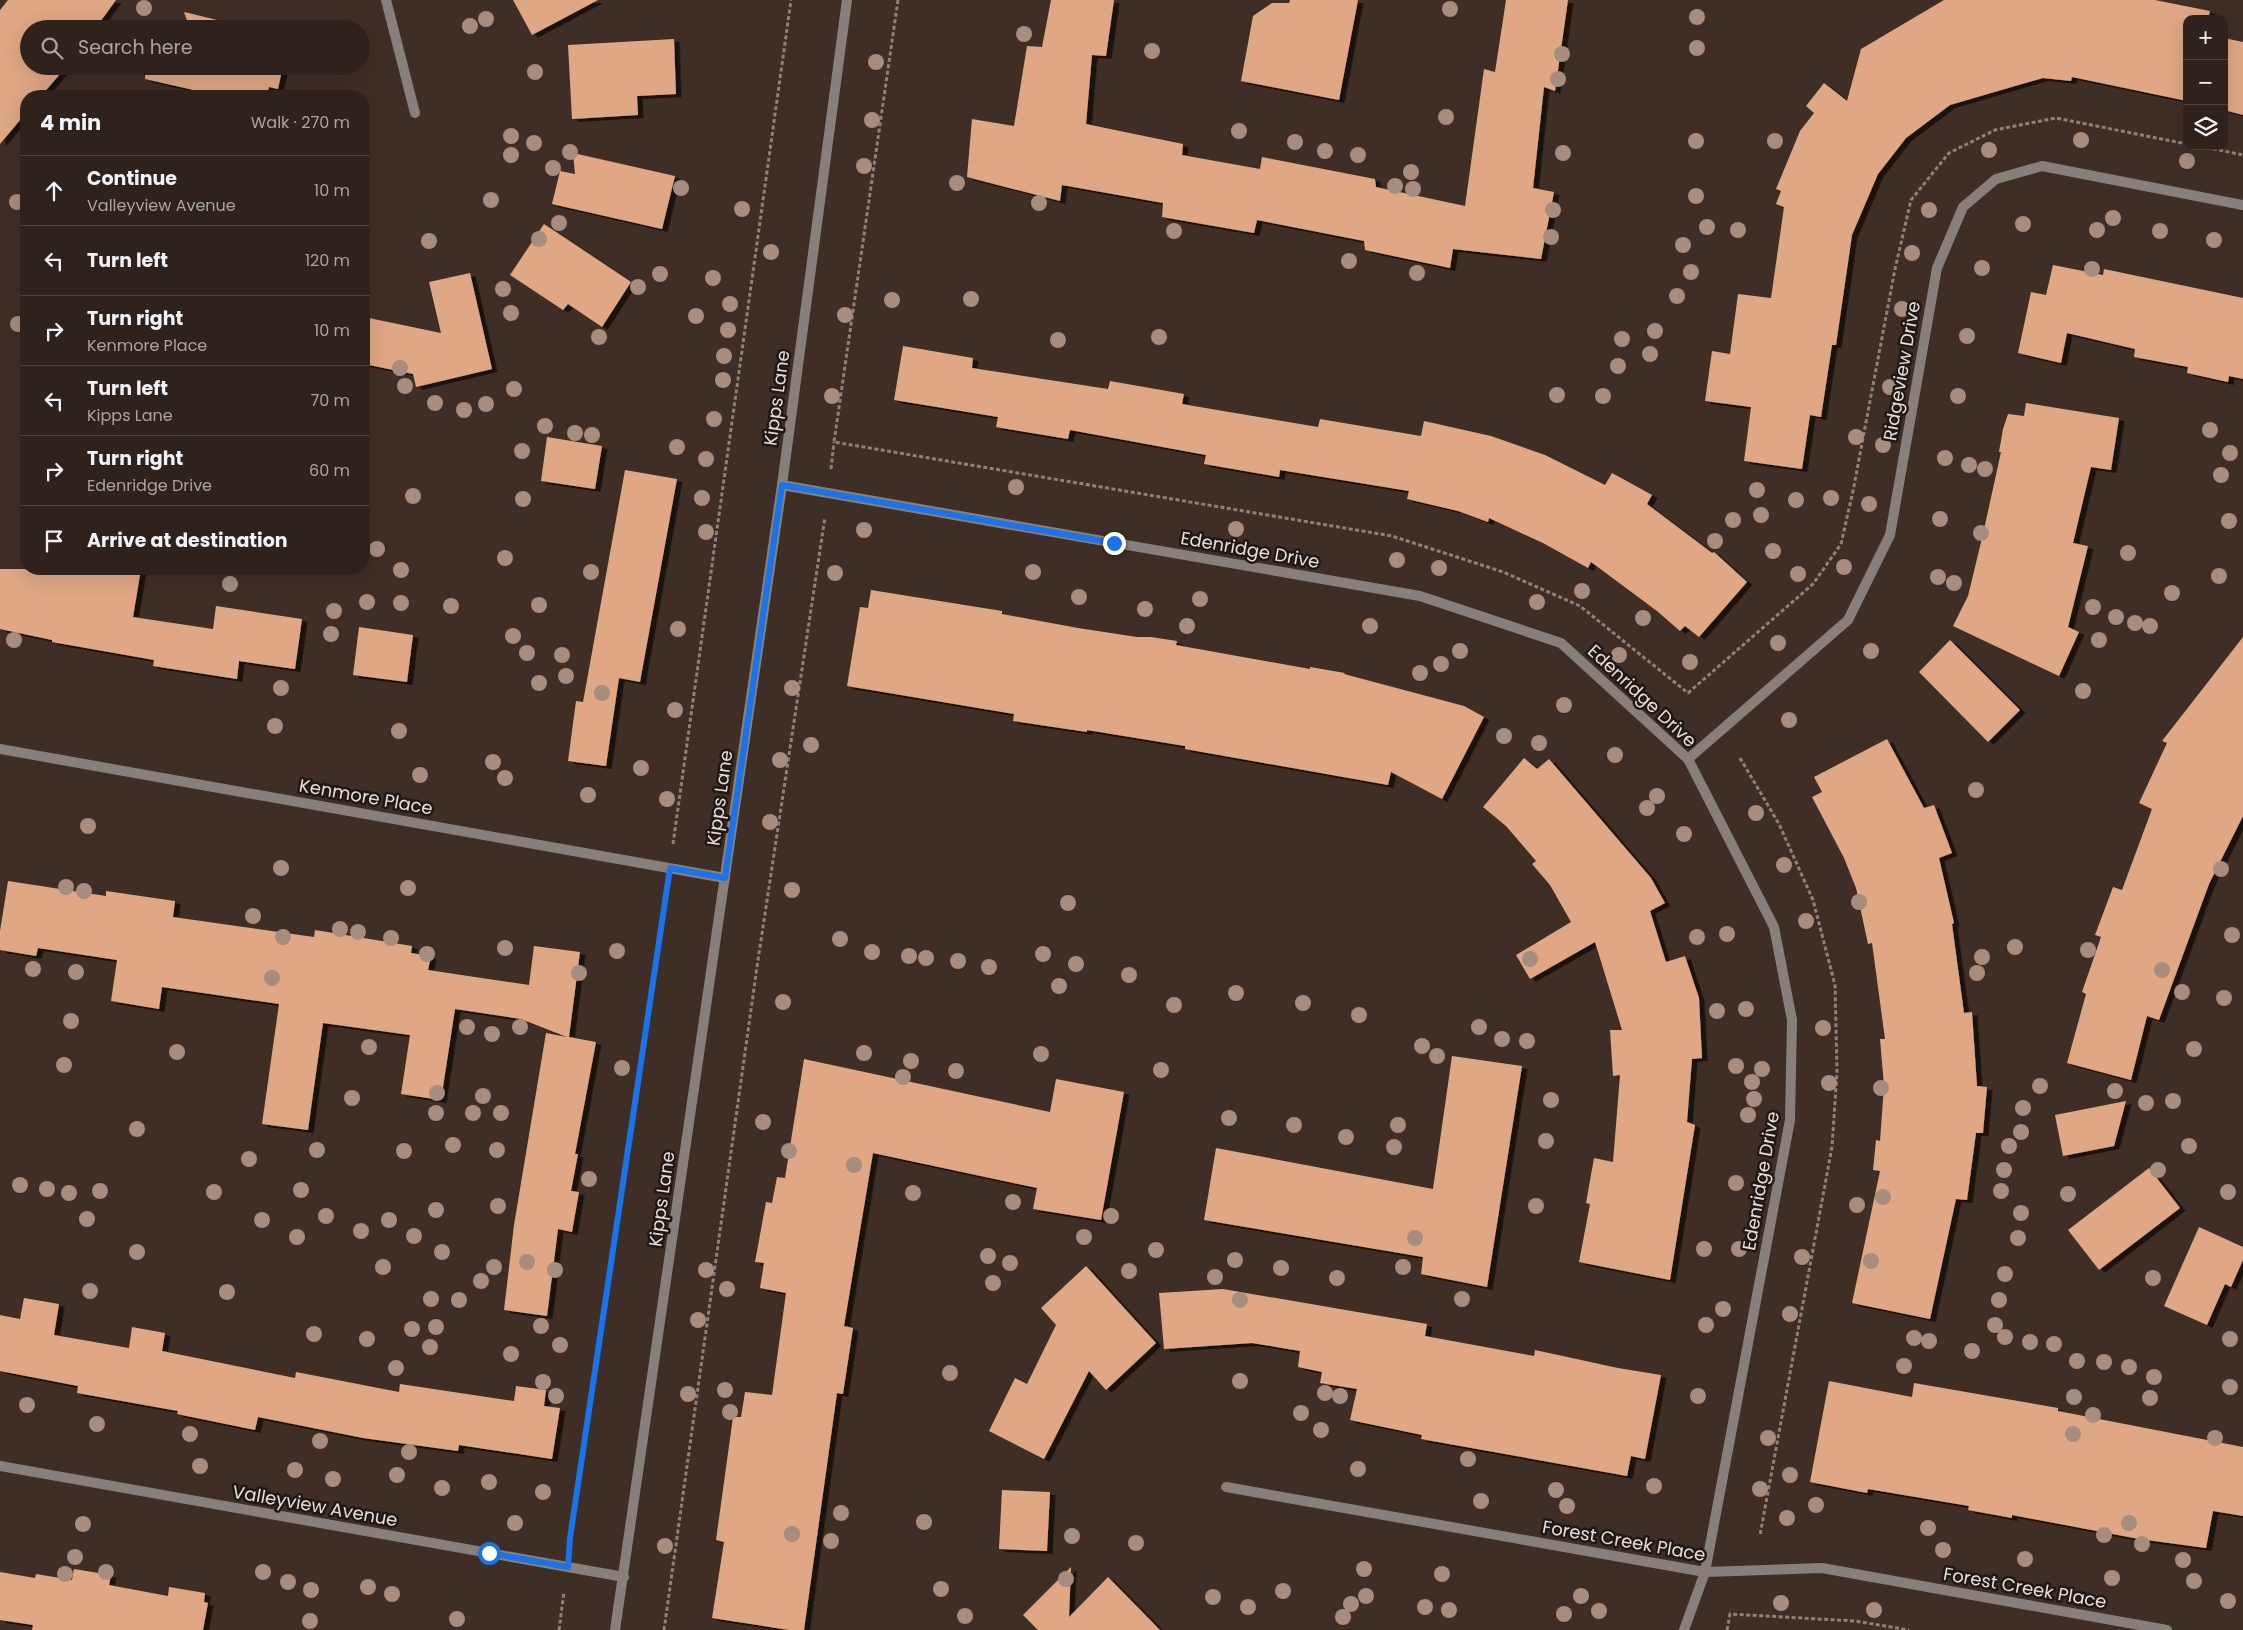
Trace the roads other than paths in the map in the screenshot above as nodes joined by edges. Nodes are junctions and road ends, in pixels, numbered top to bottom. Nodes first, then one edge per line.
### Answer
1 (386, 0) edge
2 (847, 0) edge
3 (415, 113) dead end
4 (2243, 205) edge
5 (782, 485) junction
6 (0, 750) edge
7 (1688, 758) junction
8 (725, 878) junction
9 (0, 1466) edge
10 (1226, 1487) dead end
11 (1705, 1572) junction
12 (624, 1577) junction
13 (615, 1630) edge
14 (1684, 1630) edge
15 (2167, 1630) edge

1 - 3 street
2 - 5 street, Kipps Lane
4 - 7 street, Ridgeview Drive
5 - 7 street, Edenridge Drive
5 - 8 street, Kipps Lane
6 - 8 street, Kenmore Place
7 - 11 street, Edenridge Drive
8 - 12 street, Kipps Lane
9 - 12 street, Valleyview Avenue
10 - 11 street, Forest Creek Place
11 - 14 street, Edenridge Drive
11 - 15 street, Forest Creek Place
12 - 13 street, Kipps Lane

